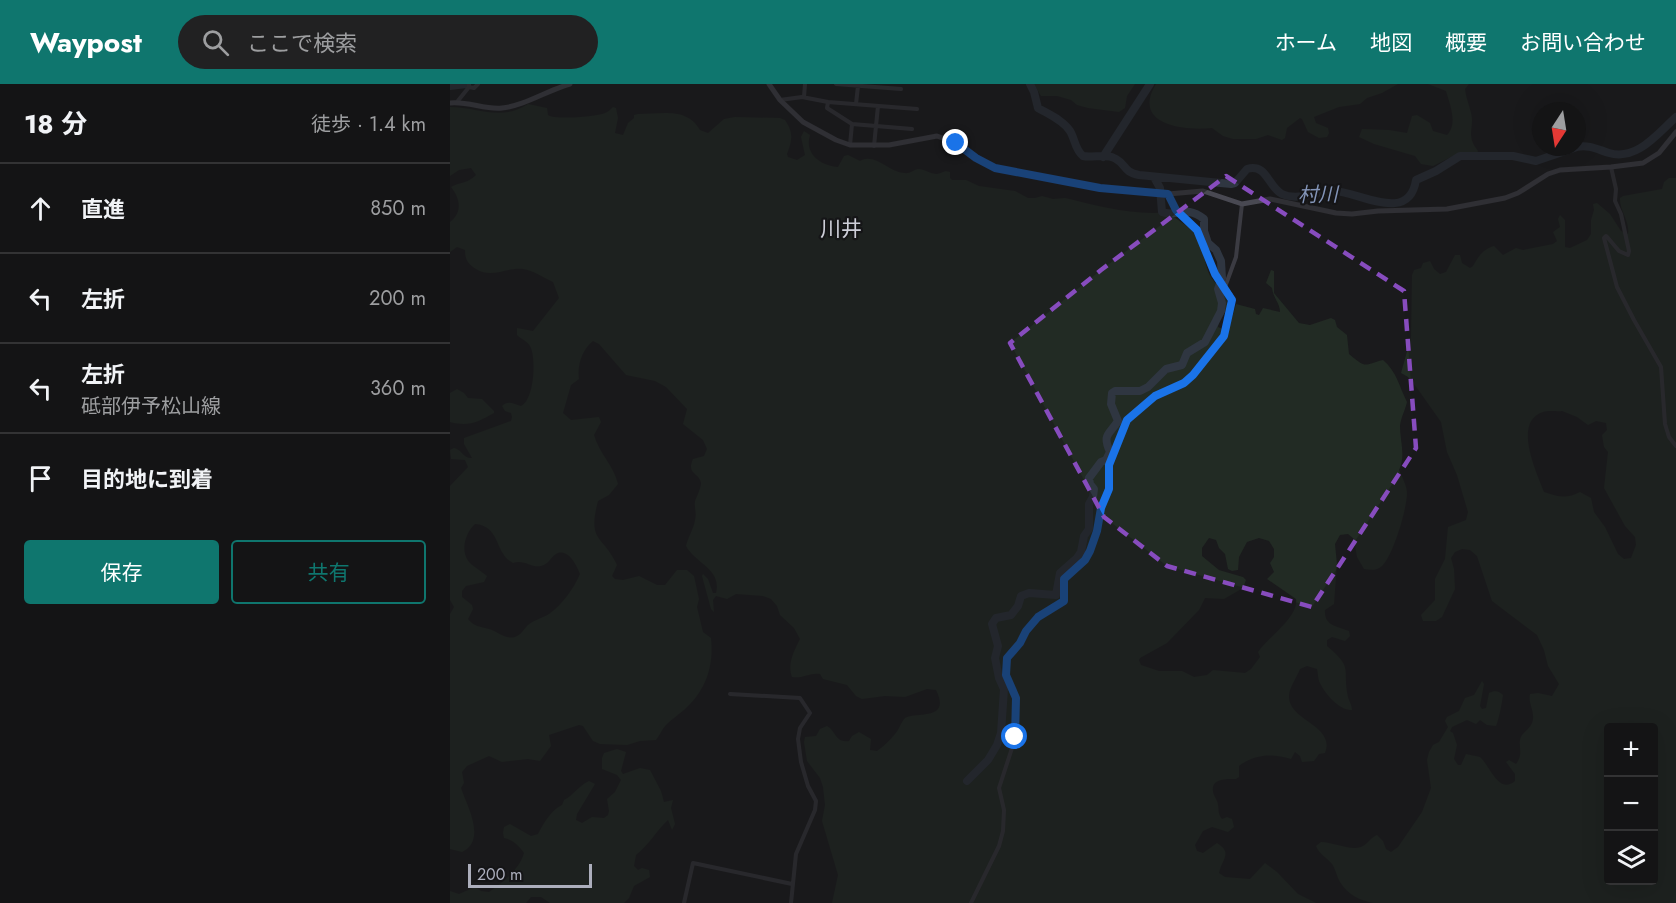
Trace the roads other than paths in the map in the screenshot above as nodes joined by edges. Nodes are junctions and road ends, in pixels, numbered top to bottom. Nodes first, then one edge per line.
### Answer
1 (478, 84) edge
2 (570, 84) edge
3 (769, 84) edge
4 (805, 84) edge
5 (836, 84) edge
6 (469, 86) edge
7 (858, 86) junction
8 (901, 89) dead end
9 (804, 97) junction
10 (780, 100) junction
11 (457, 102) junction
12 (828, 102) junction
13 (450, 103) edge
14 (856, 104) junction
15 (878, 106) junction
16 (917, 109) dead end
17 (852, 124) junction
18 (876, 125) junction
19 (912, 129) dead end
20 (1676, 132) edge
21 (850, 145) junction
22 (874, 146) junction
23 (1611, 167) junction
24 (1168, 194) junction
25 (1242, 204) junction
26 (1225, 287) junction
27 (1676, 446) edge
28 (730, 694) dead end
29 (792, 884) junction
30 (684, 903) edge
31 (791, 903) edge
32 (971, 903) edge

1 - 6 street
2 - 11 main road
3 - 10 main road
4 - 9 street
5 - 7 street
6 - 11 street
7 - 8 street
7 - 14 street
9 - 10 street
9 - 12 street
10 - 21 main road
11 - 13 main road
12 - 14 street
12 - 17 street
14 - 15 street
15 - 16 street
15 - 18 street
17 - 18 street
17 - 21 street
18 - 19 street
18 - 22 street
20 - 23 main road
21 - 22 main road
22 - 24 main road
23 - 25 main road
23 - 27 street
24 - 25 main road
24 - 26 street
25 - 26 street
26 - 32 street
28 - 29 street
29 - 30 street
29 - 31 street

